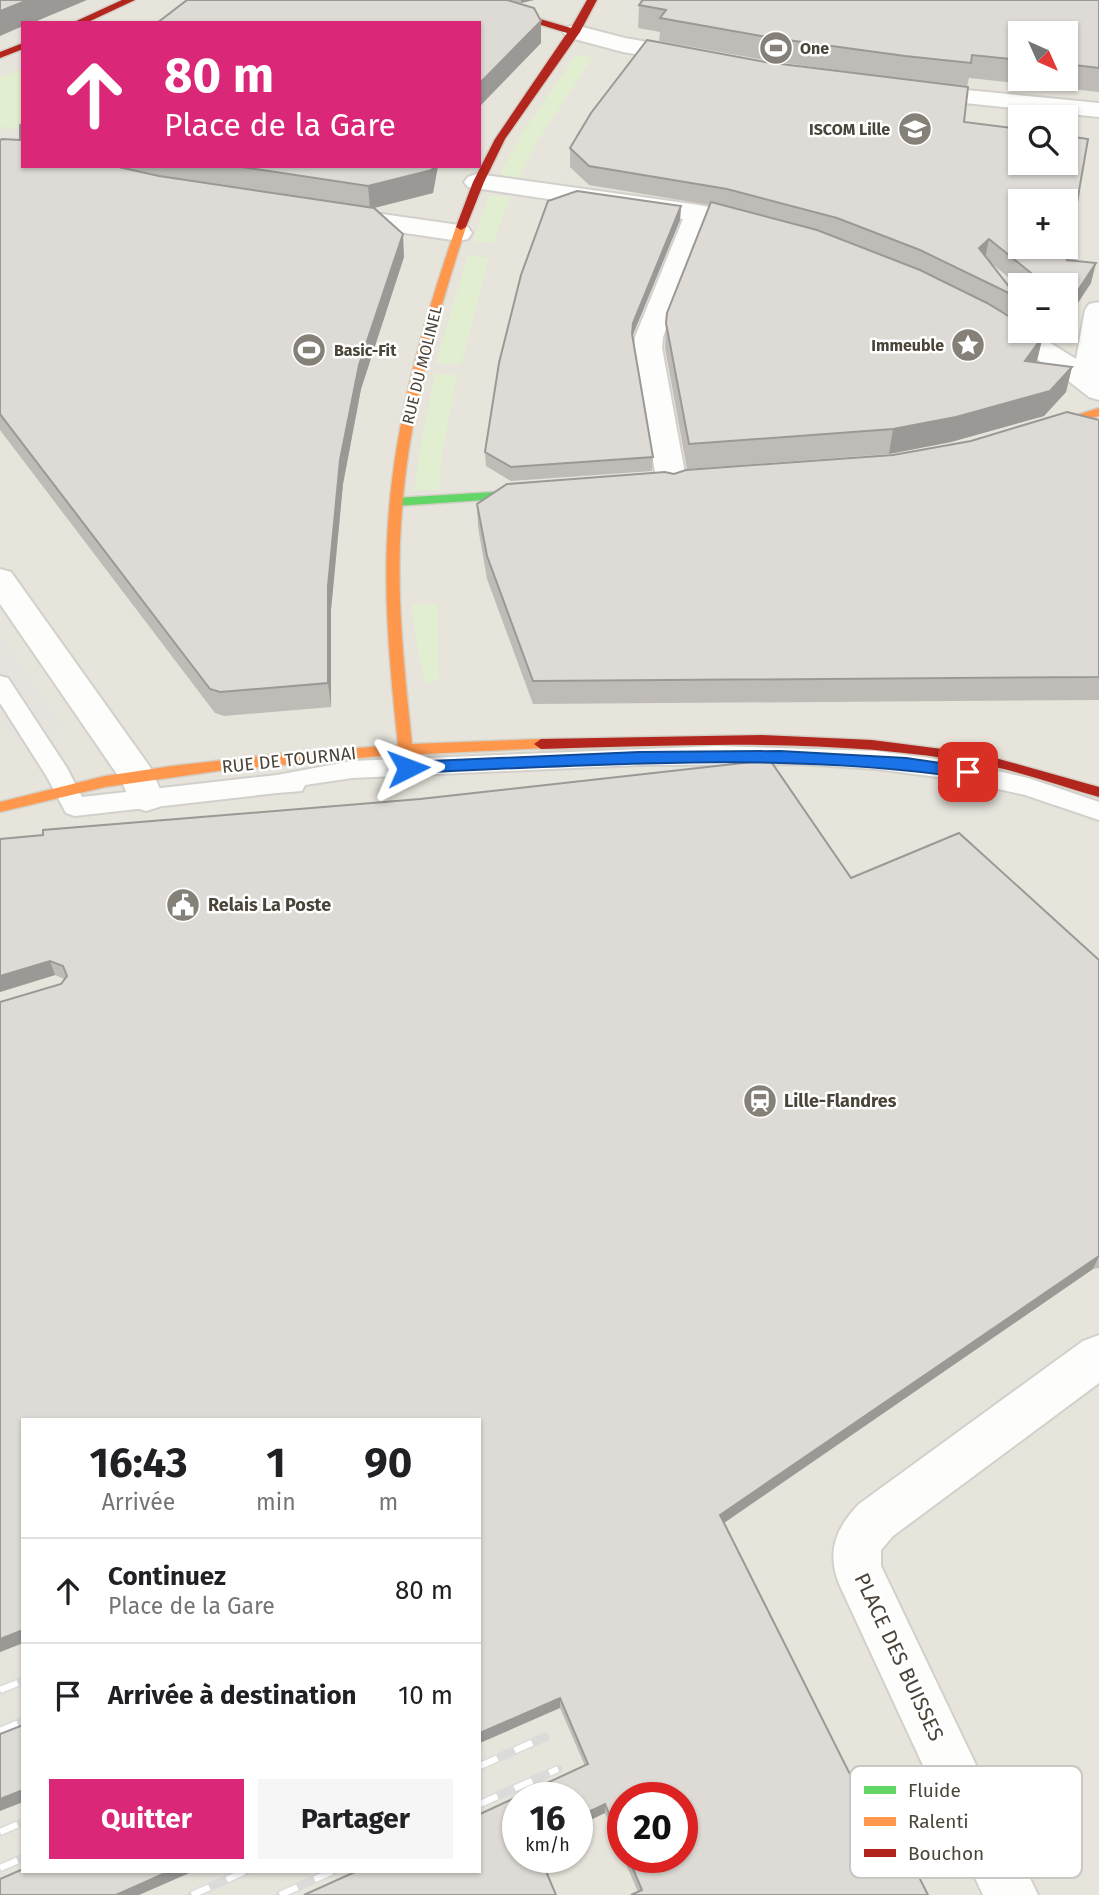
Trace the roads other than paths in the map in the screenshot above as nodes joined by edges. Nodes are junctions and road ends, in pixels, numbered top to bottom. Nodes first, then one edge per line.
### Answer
1 (130, 0) edge
2 (465, 0) edge
3 (592, 0) edge
4 (82, 21) edge
5 (575, 32) junction
6 (21, 47) edge
7 (0, 55) edge
8 (718, 62) edge
9 (892, 89) edge
10 (1099, 110) edge
11 (478, 182) junction
12 (311, 212) edge
13 (699, 213) junction
14 (777, 230) edge
15 (459, 233) junction
16 (970, 307) edge
17 (1099, 310) edge
18 (1093, 386) edge
19 (1099, 412) edge
20 (1020, 435) edge
21 (671, 484) edge
22 (561, 491) edge
23 (396, 502) junction
24 (0, 580) edge
25 (0, 684) edge
26 (899, 755) junction
27 (407, 758) junction
28 (453, 765) junction
29 (277, 784) junction
30 (142, 787) junction
31 (66, 790) junction
32 (1099, 792) edge
33 (0, 807) edge
34 (1099, 811) edge
35 (1099, 1356) edge
36 (950, 1766) edge
37 (1003, 1878) edge
38 (1011, 1895) edge

1 - 4 street
2 - 5 street
3 - 5 street, RUE DU MOLINEL
5 - 8 street
5 - 11 street, RUE DU MOLINEL
6 - 7 street
9 - 10 street
11 - 13 street
11 - 15 street, RUE DU MOLINEL
12 - 15 street
13 - 14 street
13 - 21 street
15 - 23 street, RUE DU MOLINEL
16 - 18 street
17 - 18 street
19 - 20 street
22 - 23 street
23 - 27 street, RUE DU MOLINEL
24 - 30 street
25 - 31 lane
26 - 27 street, RUE DE TOURNAI
26 - 28 lane, RUE DE TOURNAI
26 - 32 street
26 - 34 lane
27 - 28 lane, RUE DE TOURNAI
27 - 29 lane, RUE DE TOURNAI
27 - 30 street, RUE DE TOURNAI
28 - 29 lane, RUE DE TOURNAI
29 - 30 lane, RUE DE TOURNAI
30 - 31 lane, RUE DE TOURNAI
31 - 33 street
35 - 36 street, PLACE DES BUISSES
37 - 38 street, PLACE DES BUISSES

